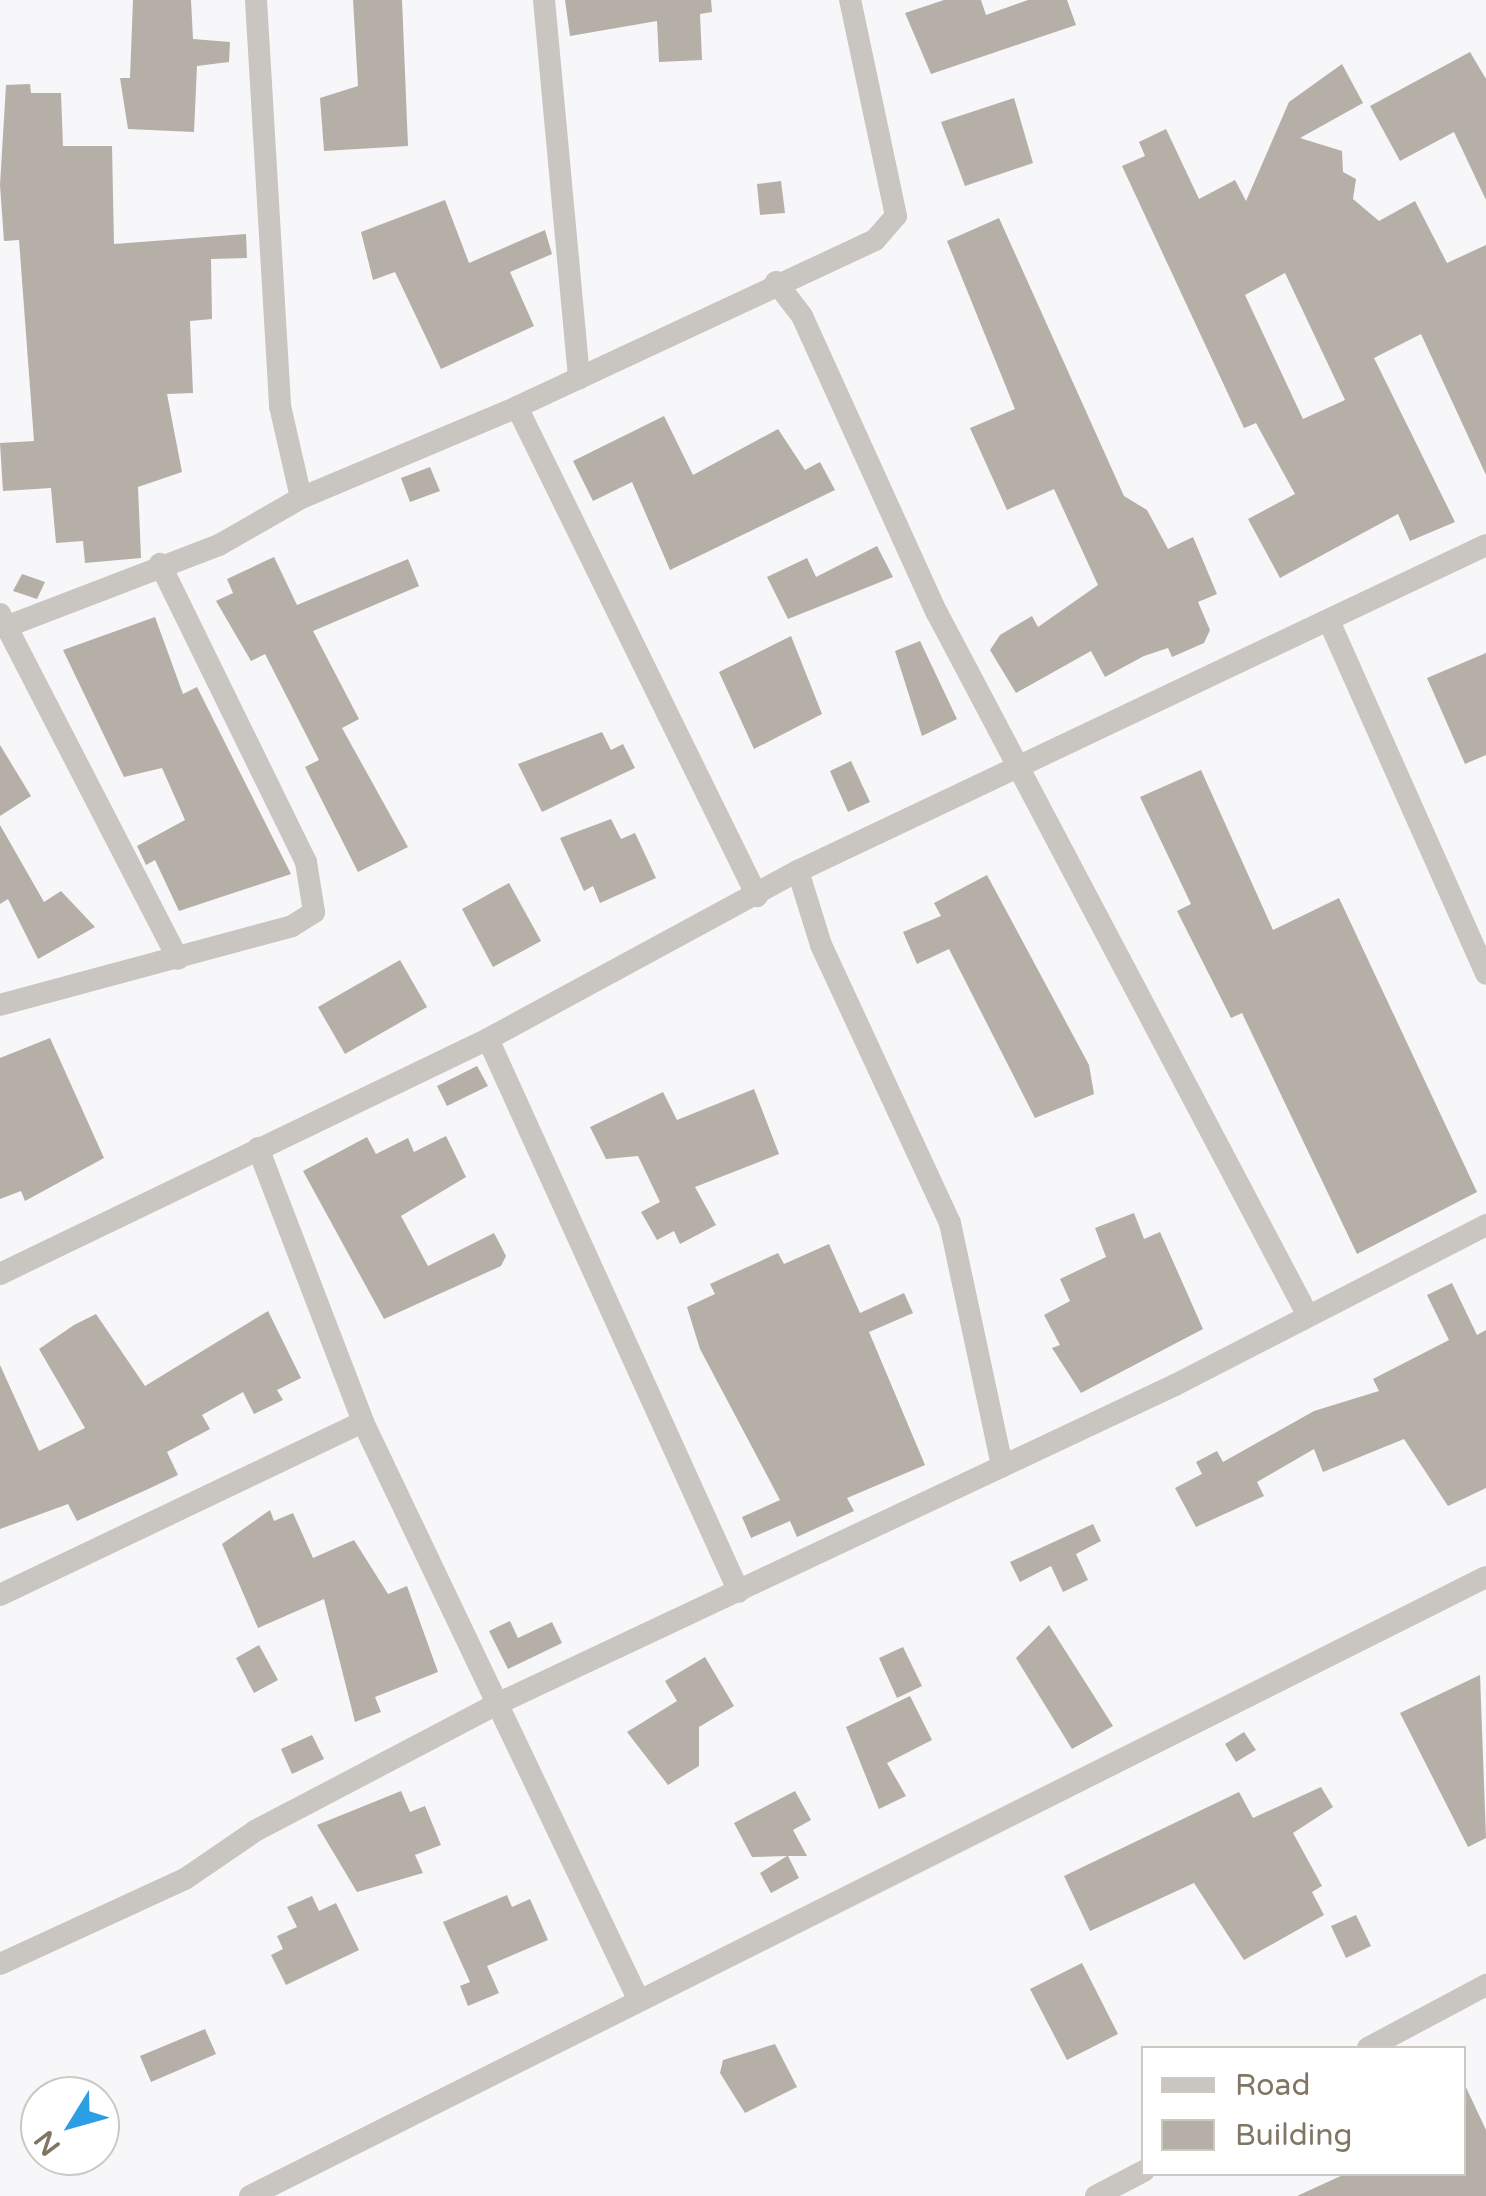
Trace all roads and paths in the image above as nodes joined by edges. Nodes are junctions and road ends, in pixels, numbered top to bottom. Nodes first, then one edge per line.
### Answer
1 (256, 0) edge
2 (544, 0) edge
3 (850, 0) edge
4 (776, 282) junction
5 (579, 378) junction
6 (517, 407) junction
7 (302, 498) junction
8 (1486, 545) edge
9 (160, 564) junction
10 (4, 620) edge
11 (1329, 621) junction
12 (1022, 764) junction
13 (798, 871) junction
14 (757, 896) junction
15 (178, 960) junction
16 (1486, 974) edge
17 (0, 1005) edge
18 (488, 1038) junction
19 (258, 1148) junction
20 (1486, 1226) edge
21 (0, 1274) edge
22 (1306, 1312) junction
23 (363, 1422) junction
24 (1002, 1466) junction
25 (1486, 1577) edge
26 (740, 1592) junction
27 (0, 1595) edge
28 (496, 1705) junction
29 (0, 1964) edge
30 (1486, 1984) edge
31 (639, 2001) junction
32 (1372, 2046) edge
33 (1141, 2173) edge
34 (250, 2196) edge
35 (1096, 2196) edge

1 - 7 street
2 - 5 street
3 - 4 street
4 - 5 street
4 - 12 street
5 - 6 street
6 - 7 street
6 - 14 street
7 - 9 street
8 - 11 street
9 - 10 street
9 - 15 street
10 - 15 street
11 - 12 street
11 - 16 street
12 - 13 street
12 - 22 street
13 - 14 street
13 - 24 street
14 - 18 street
15 - 17 street
18 - 19 street
18 - 26 street
19 - 21 street
19 - 23 street
20 - 22 street
22 - 24 street
23 - 27 street
23 - 28 street
24 - 26 street
25 - 31 street
26 - 28 street
28 - 29 street
28 - 31 street
30 - 32 street
31 - 34 street
33 - 35 street

